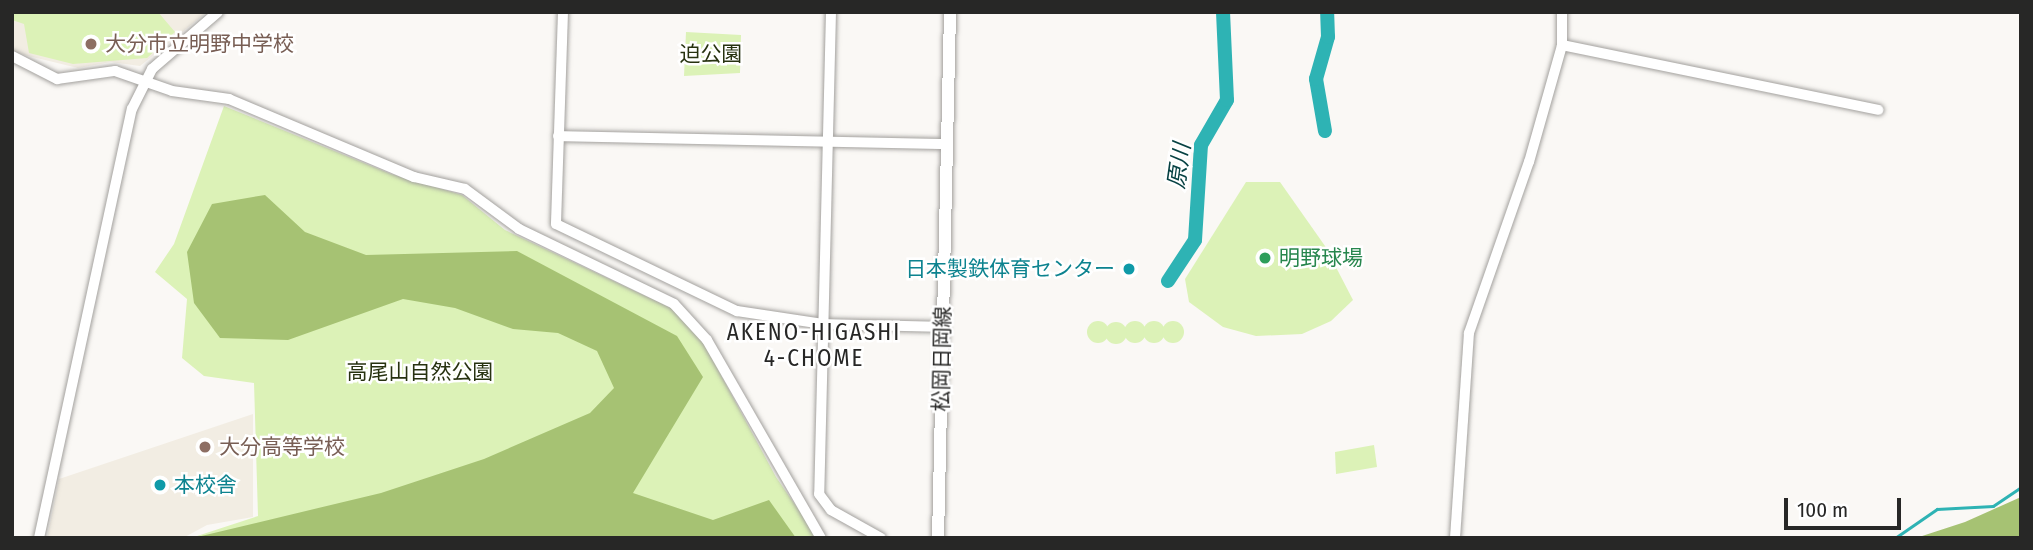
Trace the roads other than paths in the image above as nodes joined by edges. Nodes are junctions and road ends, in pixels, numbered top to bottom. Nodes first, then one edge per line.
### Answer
1 (218, 12) edge
2 (563, 12) edge
3 (831, 12) edge
4 (950, 12) edge
5 (1562, 12) edge
6 (1562, 45) junction
7 (12, 56) edge
8 (143, 80) junction
9 (1878, 110) dead end
10 (558, 135) junction
11 (828, 142) junction
12 (947, 144) junction
13 (824, 324) junction
14 (943, 327) junction
15 (39, 538) edge
16 (821, 538) edge
17 (881, 538) edge
18 (938, 538) edge
19 (1455, 538) edge

1 - 8 street
2 - 10 street
3 - 11 street
4 - 12 main road, 松岡日岡線
5 - 6 street
6 - 9 street
6 - 19 street
7 - 8 street
8 - 15 street
8 - 16 street
10 - 11 street
10 - 13 street
11 - 12 street
11 - 13 street
12 - 14 main road, 松岡日岡線
13 - 14 street
13 - 17 street
14 - 18 main road, 松岡日岡線

